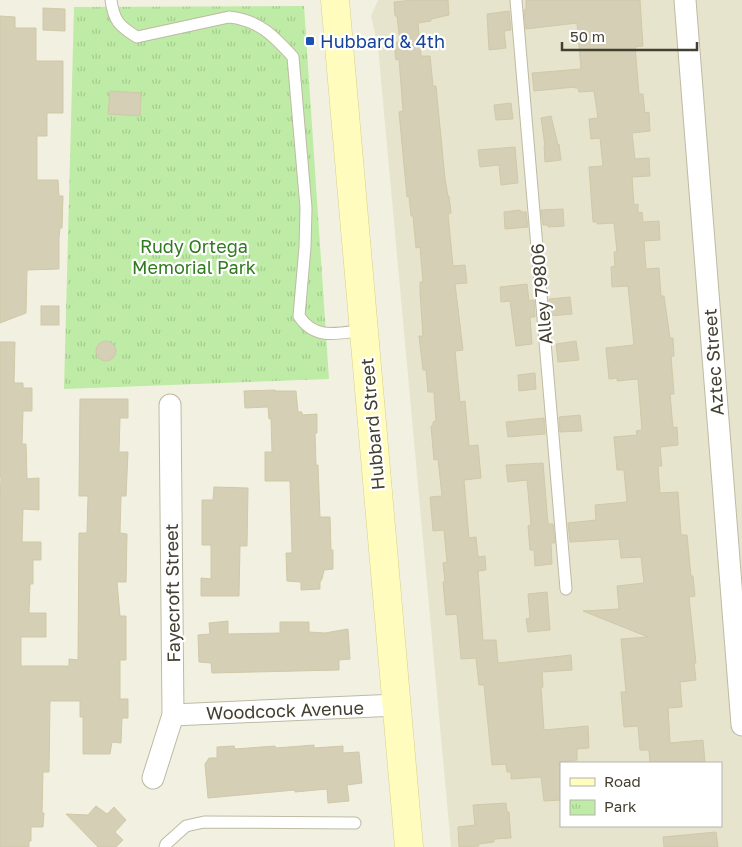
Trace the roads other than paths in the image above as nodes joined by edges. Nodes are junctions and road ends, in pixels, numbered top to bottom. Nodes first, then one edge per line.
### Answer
1 (111, 0) edge
2 (335, 0) edge
3 (516, 0) edge
4 (685, 0) edge
5 (364, 330) junction
6 (170, 405) dead end
7 (566, 589) dead end
8 (397, 705) junction
9 (173, 715) junction
10 (742, 725) edge
11 (153, 778) dead end
12 (355, 823) dead end
13 (165, 847) edge
14 (409, 847) edge

1 - 5 lane
2 - 5 main road, Hubbard Street
3 - 7 lane, Alley 79806
4 - 10 street, Aztec Street
5 - 8 main road, Hubbard Street
6 - 9 street, Fayecroft Street
8 - 9 street, Woodcock Avenue
8 - 14 main road, Hubbard Street
9 - 11 street, Fayecroft Street
12 - 13 lane

